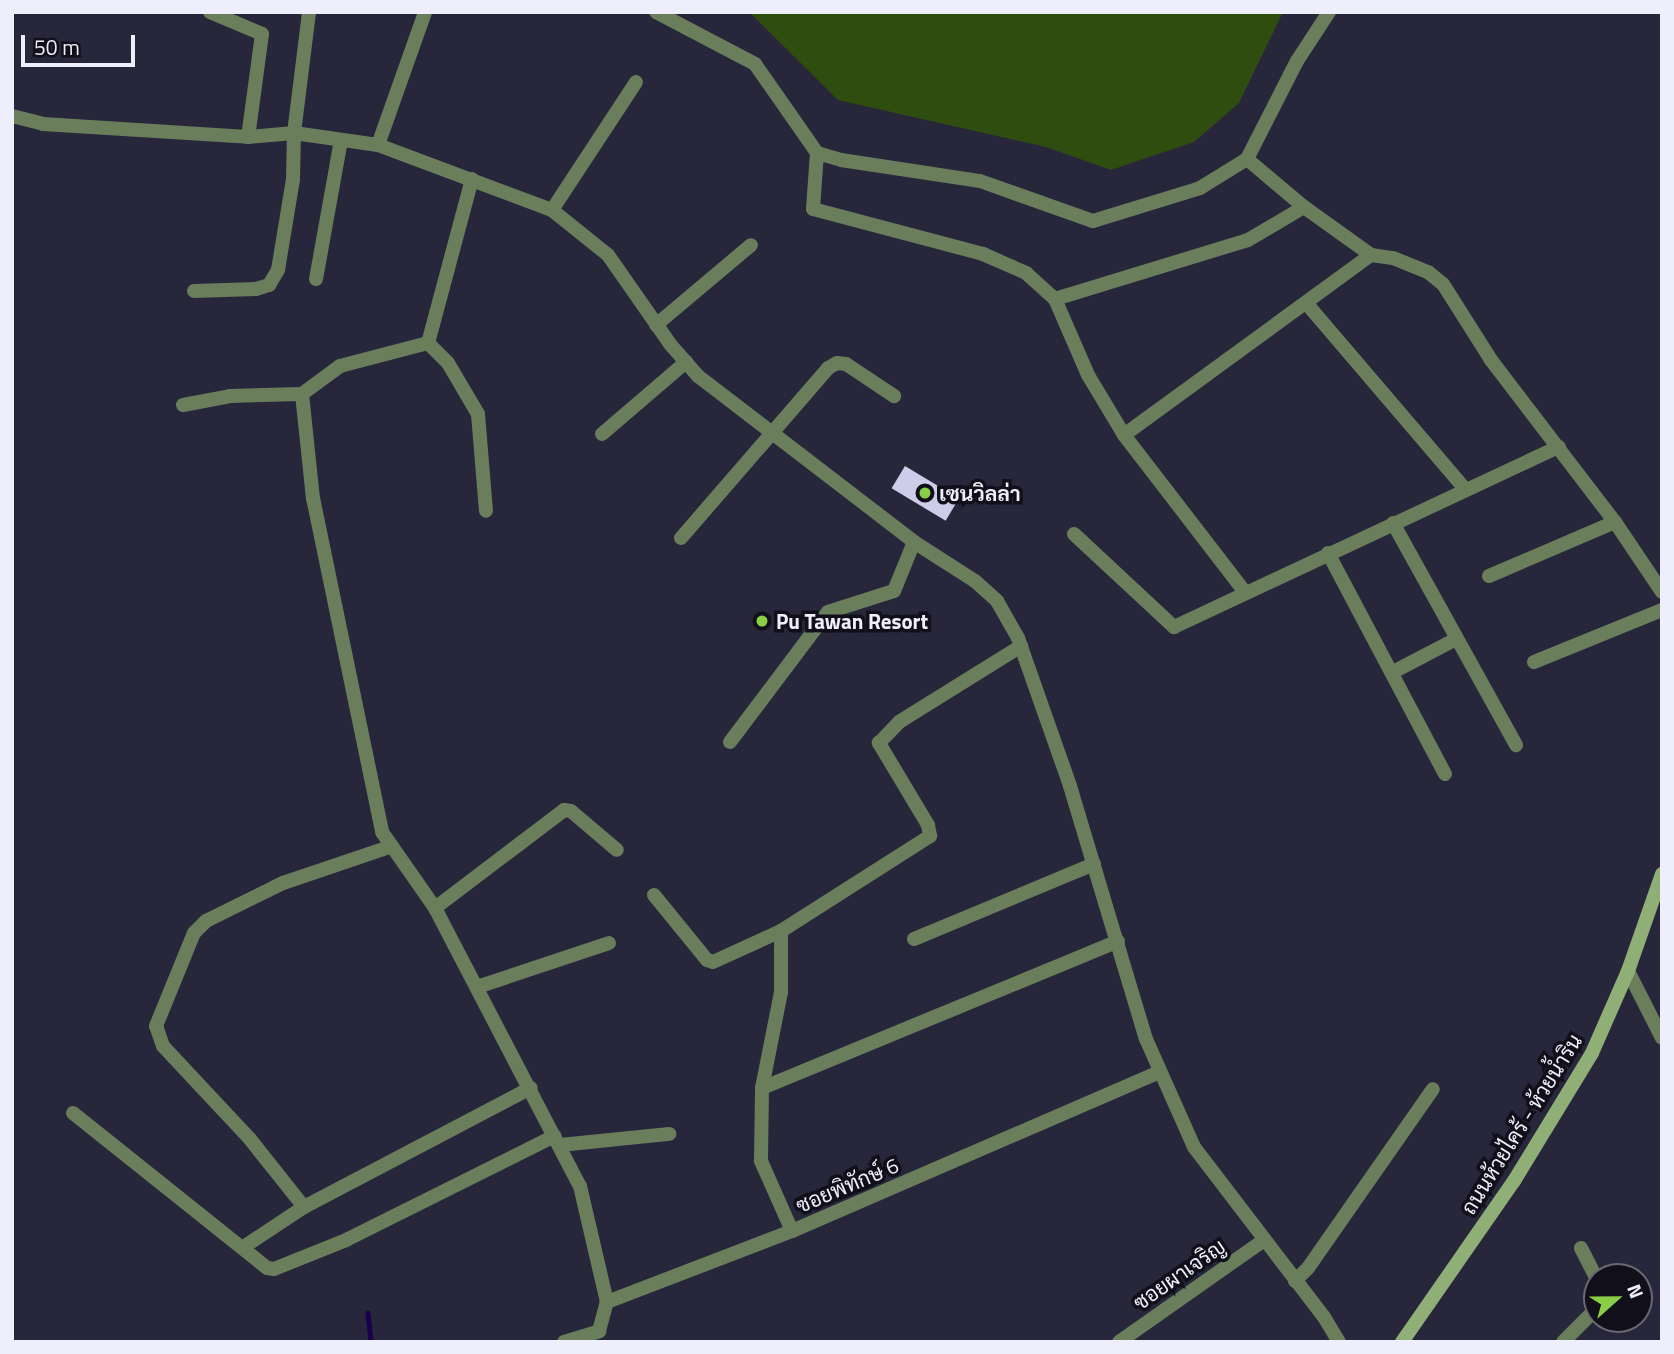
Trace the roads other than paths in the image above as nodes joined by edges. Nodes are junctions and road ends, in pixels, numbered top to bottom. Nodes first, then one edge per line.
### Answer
1 (211, 12) edge
2 (309, 12) edge
3 (425, 12) edge
4 (656, 12) edge
5 (1329, 12) edge
6 (636, 82) dead end
7 (12, 116) edge
8 (294, 133) junction
9 (248, 137) junction
10 (341, 140) junction
11 (378, 145) junction
12 (817, 153) junction
13 (1247, 159) junction
14 (472, 179) junction
15 (1304, 206) junction
16 (552, 210) junction
17 (751, 245) dead end
18 (1371, 255) junction
19 (316, 279) dead end
20 (194, 291) dead end
21 (1055, 299) junction
22 (1307, 304) junction
23 (656, 326) junction
24 (428, 343) junction
25 (686, 362) junction
26 (302, 394) junction
27 (894, 396) dead end
28 (183, 405) dead end
29 (770, 432) junction
30 (602, 434) dead end
31 (1124, 435) junction
32 (1559, 447) junction
33 (1465, 489) junction
34 (486, 511) dead end
35 (1615, 522) junction
36 (1393, 523) junction
37 (1074, 534) dead end
38 (681, 538) dead end
39 (914, 542) junction
40 (1328, 553) junction
41 (1489, 576) dead end
42 (1245, 592) junction
43 (1662, 592) edge
44 (1662, 610) edge
45 (1456, 639) junction
46 (1021, 646) junction
47 (1535, 662) dead end
48 (1393, 672) junction
49 (730, 742) dead end
50 (1516, 745) dead end
51 (1445, 774) dead end
52 (392, 846) junction
53 (617, 850) dead end
54 (1094, 864) junction
55 (1662, 874) edge
56 (654, 895) dead end
57 (435, 908) junction
58 (781, 931) junction
59 (914, 939) dead end
60 (1118, 941) junction
61 (609, 943) dead end
62 (1628, 971) junction
63 (477, 987) junction
64 (1662, 1038) edge
65 (1160, 1072) junction
66 (531, 1088) junction
67 (762, 1088) junction
68 (1433, 1089) dead end
69 (74, 1113) dead end
70 (669, 1134) dead end
71 (558, 1141) junction
72 (304, 1208) junction
73 (792, 1231) junction
74 (1264, 1240) junction
75 (242, 1248) junction
76 (1581, 1248) dead end
77 (1588, 1263) edge
78 (1295, 1281) junction
79 (607, 1303) junction
80 (1583, 1322) edge
81 (600, 1336) edge
82 (564, 1342) edge
83 (1119, 1342) edge
84 (1339, 1342) edge
85 (1402, 1342) edge
86 (1563, 1342) edge

1 - 9 street
2 - 8 street
3 - 11 street
4 - 12 street
5 - 13 street
6 - 16 street
7 - 9 street
8 - 9 street
8 - 10 street
8 - 20 street
10 - 11 street
10 - 19 street
11 - 14 street
12 - 13 street
12 - 21 street
13 - 15 street
14 - 16 street
14 - 24 street
15 - 18 street
15 - 21 street
16 - 23 street
17 - 23 street
18 - 22 street
18 - 32 street
21 - 31 street
22 - 31 street
22 - 33 street
23 - 25 street
24 - 26 street
24 - 34 street
25 - 29 street
25 - 30 street
26 - 28 street
26 - 52 street
27 - 29 street
29 - 38 street
29 - 39 street
31 - 42 street
32 - 33 street
32 - 35 street
33 - 36 street
35 - 41 street
35 - 43 street
36 - 40 street
36 - 45 street
37 - 42 street
39 - 46 street
39 - 49 street
40 - 42 street
40 - 48 street
44 - 47 street
45 - 48 street
45 - 50 street
46 - 54 street
46 - 58 street
48 - 51 street
52 - 57 street
52 - 72 street
53 - 57 street
54 - 59 street
54 - 60 street
55 - 62 main road, ถนนห้วยไคร้ - ห้วยน้ำริน
56 - 58 street
57 - 63 street
58 - 67 street
60 - 65 street
60 - 67 street
61 - 63 street
62 - 64 street
62 - 85 main road, ถนนห้วยไคร้ - ห้วยน้ำริน
63 - 66 street
65 - 73 street, ซอยพิทักษ์ 6
65 - 74 street
66 - 71 street
66 - 72 street
67 - 73 street
68 - 78 street
69 - 75 street
70 - 71 street
71 - 75 street
71 - 79 street
72 - 75 street
73 - 79 street, ซอยพิทักษ์ 6
74 - 78 street
74 - 83 street, ซอยผาเจริญ
76 - 77 street
78 - 84 street
79 - 81 street
80 - 86 street
81 - 82 street

